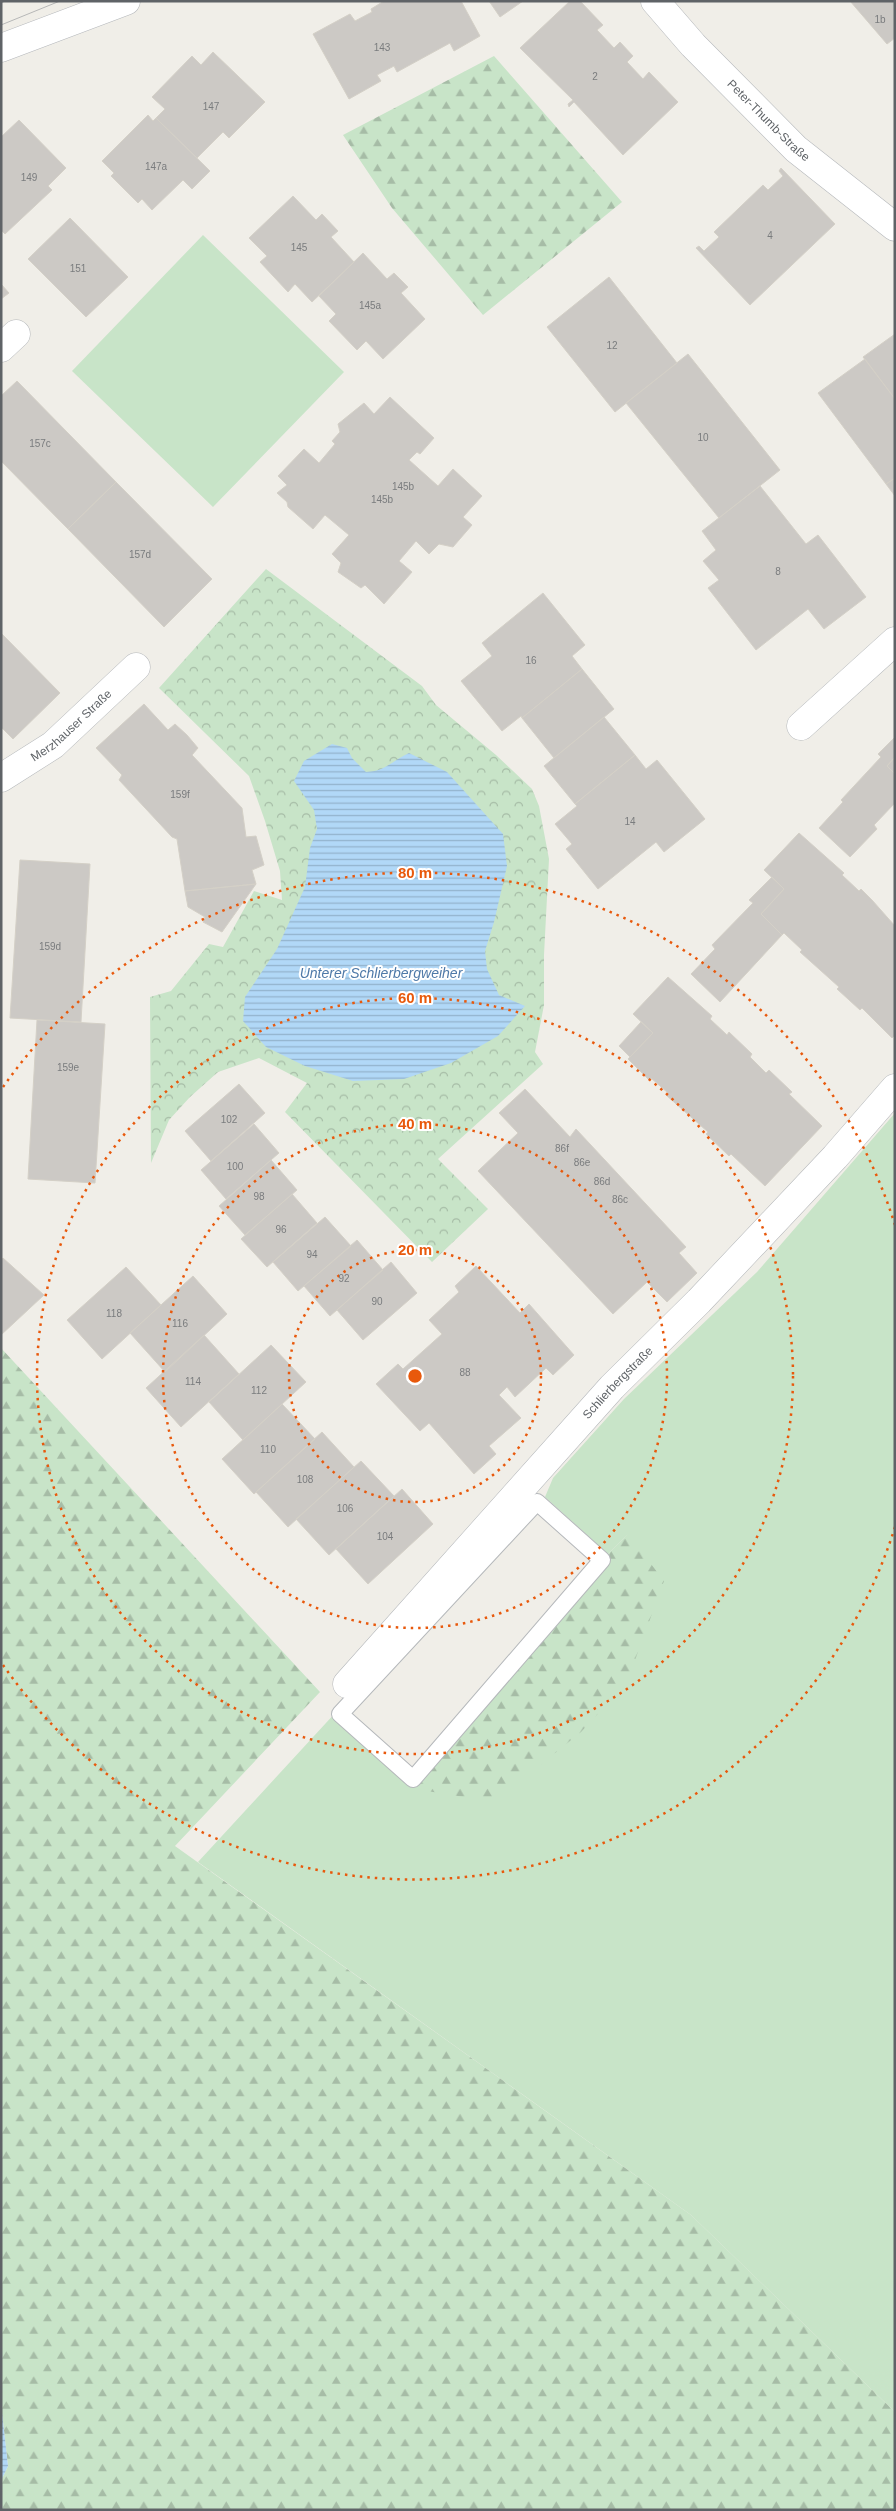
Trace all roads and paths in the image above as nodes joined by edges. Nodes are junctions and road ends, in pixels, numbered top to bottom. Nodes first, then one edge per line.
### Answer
1 (126, 1) edge
2 (655, 1) edge
3 (1, 48) edge
4 (895, 227) edge
5 (895, 641) edge
6 (136, 667) dead end
7 (801, 726) dead end
8 (1, 778) edge
9 (895, 1088) edge
10 (353, 1688) junction

1 - 3 street
2 - 4 street, Peter-Thumb-Straße
5 - 7 street
6 - 8 street, Merzhauser Straße
9 - 10 street, Schlierbergstraße
10 - 10 lane

